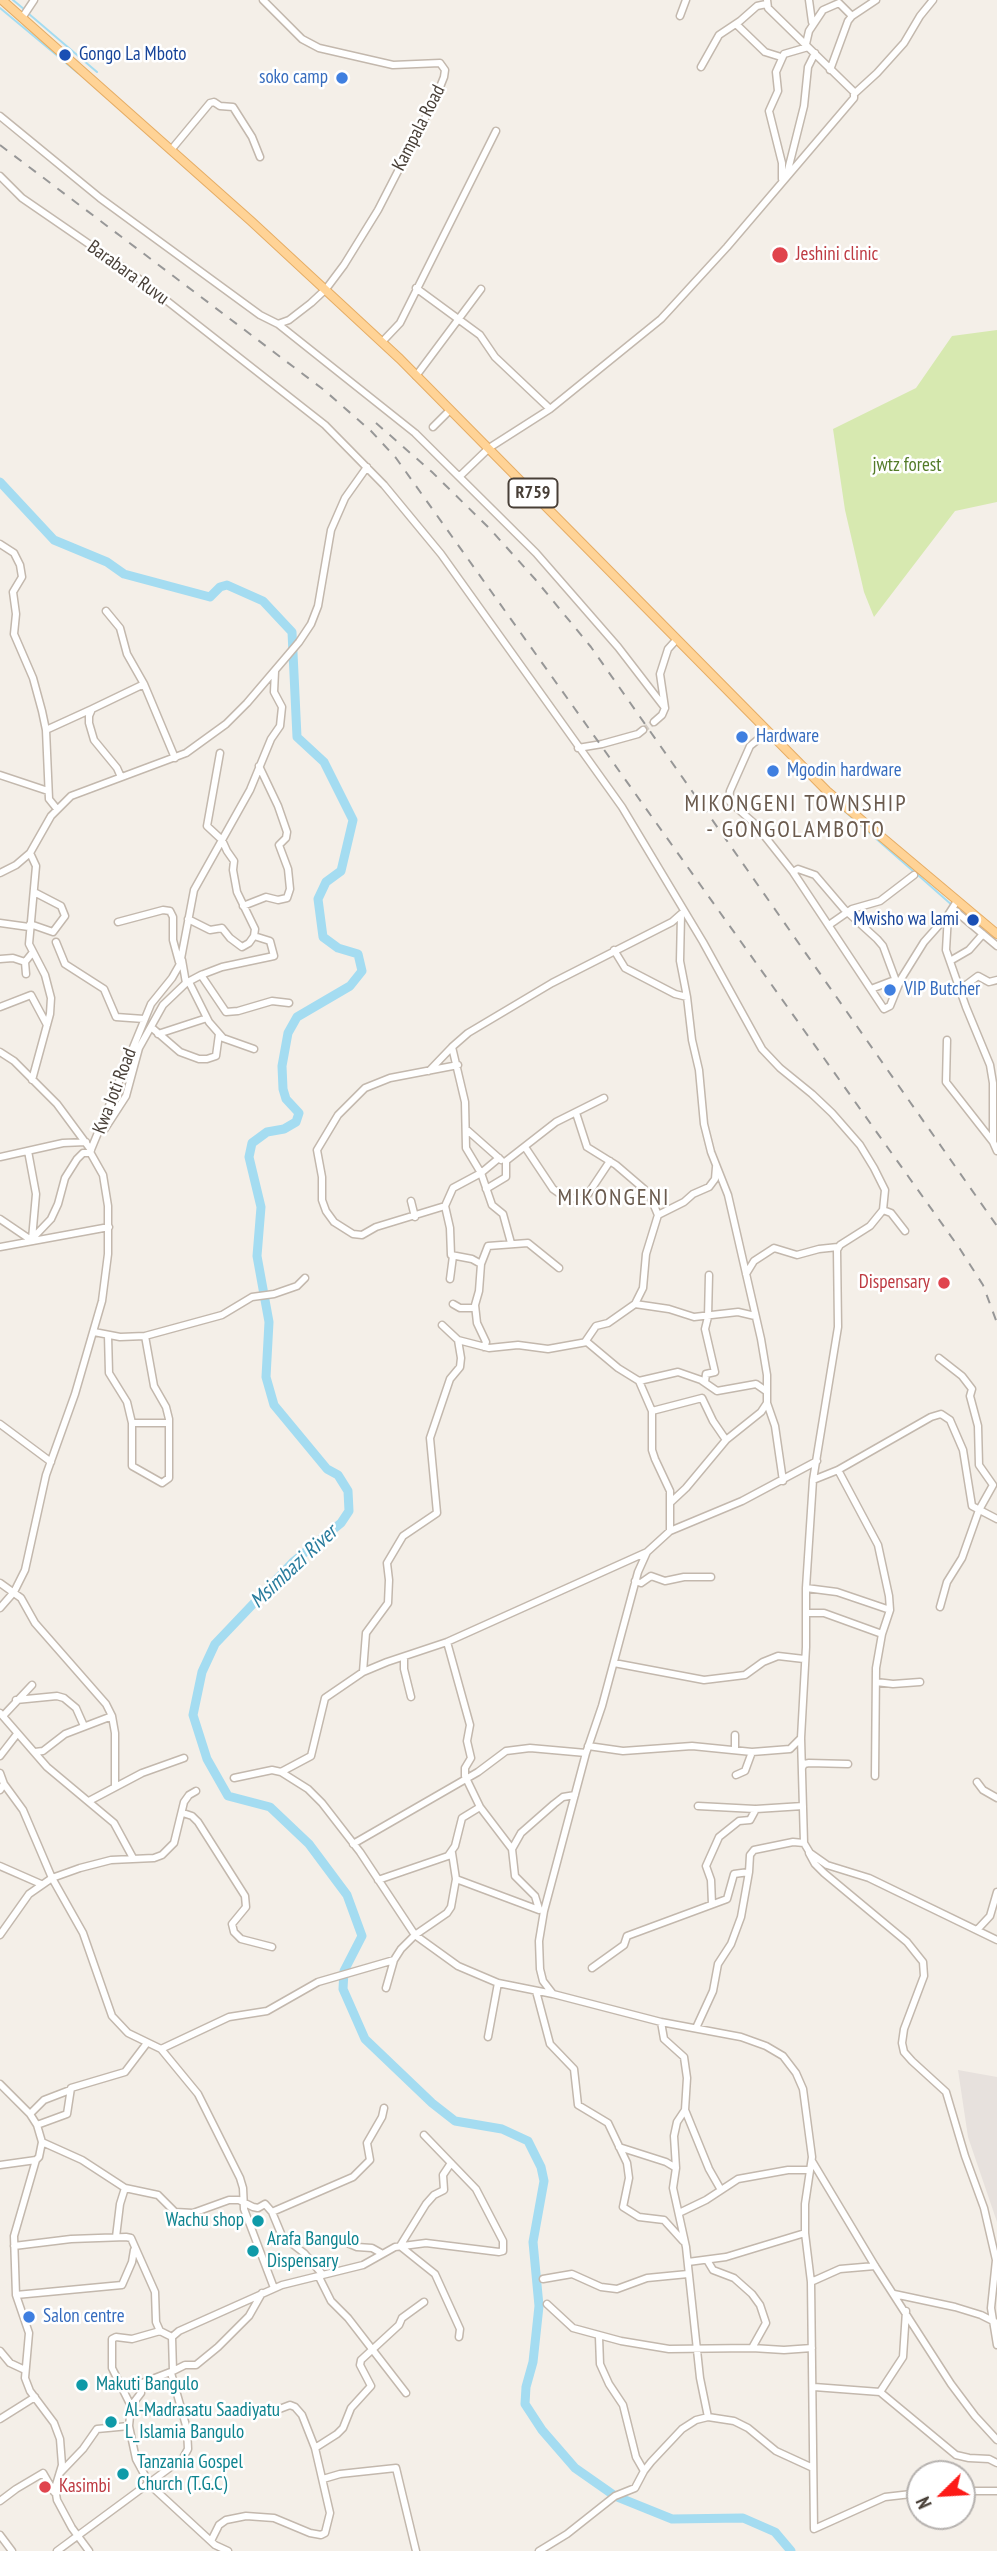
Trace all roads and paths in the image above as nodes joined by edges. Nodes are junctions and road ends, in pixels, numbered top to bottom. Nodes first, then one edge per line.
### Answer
1 (2, 0) edge
2 (34, 0) edge
3 (263, 0) edge
4 (686, 0) edge
5 (809, 0) edge
6 (876, 0) edge
7 (933, 0) edge
8 (763, 2) edge
9 (837, 2) edge
10 (680, 16) dead end
11 (852, 16) junction
12 (22, 18) junction
13 (736, 24) junction
14 (812, 24) junction
15 (807, 46) junction
16 (815, 53) junction
17 (781, 57) junction
18 (701, 66) dead end
19 (830, 70) junction
20 (854, 94) junction
21 (0, 116) edge
22 (496, 131) dead end
23 (171, 150) junction
24 (260, 156) dead end
25 (0, 176) edge
26 (784, 178) junction
27 (416, 288) junction
28 (326, 289) junction
29 (481, 289) dead end
30 (459, 318) junction
31 (278, 324) junction
32 (382, 342) junction
33 (416, 376) junction
34 (550, 409) junction
35 (450, 410) junction
36 (433, 427) dead end
37 (489, 448) junction
38 (367, 467) junction
39 (460, 476) junction
40 (0, 544) edge
41 (106, 611) dead end
42 (677, 639) junction
43 (277, 668) junction
44 (144, 684) junction
45 (665, 708) junction
46 (92, 709) junction
47 (654, 722) tunnel mouth
48 (46, 730) junction
49 (643, 730) tunnel mouth
50 (761, 737) dead end
51 (578, 748) junction
52 (220, 753) dead end
53 (175, 758) junction
54 (259, 766) junction
55 (0, 775) edge
56 (121, 777) junction
57 (48, 791) junction
58 (57, 809) junction
59 (222, 840) junction
60 (30, 853) junction
61 (793, 872) junction
62 (0, 873) edge
63 (914, 875) dead end
64 (34, 892) junction
65 (243, 906) junction
66 (953, 908) junction
67 (847, 911) junction
68 (682, 912) junction
69 (188, 919) junction
70 (0, 922) edge
71 (118, 922) dead end
72 (29, 925) junction
73 (829, 925) junction
74 (983, 934) junction
75 (997, 934) edge
76 (254, 936) junction
77 (56, 942) dead end
78 (997, 946) edge
79 (614, 950) junction
80 (33, 952) junction
81 (0, 959) edge
82 (181, 961) junction
83 (950, 961) junction
84 (25, 962) junction
85 (26, 974) dead end
86 (201, 975) junction
87 (997, 980) edge
88 (188, 982) junction
89 (898, 982) junction
90 (958, 985) junction
91 (870, 989) junction
92 (687, 997) junction
93 (289, 1003) dead end
94 (0, 1006) edge
95 (207, 1018) junction
96 (144, 1019) junction
97 (47, 1025) junction
98 (151, 1027) junction
99 (158, 1034) junction
100 (219, 1034) junction
101 (947, 1040) dead end
102 (452, 1047) junction
103 (254, 1049) dead end
104 (0, 1052) edge
105 (457, 1065) junction
106 (993, 1065) edge
107 (429, 1072) junction
108 (33, 1080) junction
109 (604, 1098) dead end
110 (995, 1111) edge
111 (576, 1113) junction
112 (467, 1129) junction
113 (100, 1133) junction
114 (86, 1142) junction
115 (993, 1142) junction
116 (525, 1147) junction
117 (27, 1151) junction
118 (91, 1151) junction
119 (997, 1151) edge
120 (0, 1157) edge
121 (499, 1158) junction
122 (610, 1161) junction
123 (715, 1161) junction
124 (505, 1164) junction
125 (481, 1173) junction
126 (486, 1189) junction
127 (411, 1202) dead end
128 (445, 1206) junction
129 (883, 1210) junction
130 (658, 1215) junction
131 (415, 1217) junction
132 (0, 1219) edge
133 (109, 1227) junction
134 (905, 1231) dead end
135 (31, 1240) junction
136 (511, 1243) junction
137 (0, 1247) edge
138 (838, 1247) junction
139 (453, 1256) junction
140 (481, 1264) junction
141 (559, 1268) dead end
142 (746, 1274) junction
143 (709, 1275) dead end
144 (304, 1278) dead end
145 (450, 1279) dead end
146 (453, 1304) dead end
147 (635, 1304) junction
148 (474, 1308) junction
149 (755, 1316) junction
150 (708, 1317) junction
151 (442, 1325) dead end
152 (94, 1332) junction
153 (108, 1335) junction
154 (145, 1336) junction
155 (458, 1340) junction
156 (585, 1342) junction
157 (484, 1347) junction
158 (939, 1358) dead end
159 (639, 1381) junction
160 (705, 1382) junction
161 (766, 1391) junction
162 (767, 1403) junction
163 (652, 1411) junction
164 (132, 1423) junction
165 (169, 1423) junction
166 (0, 1424) edge
167 (726, 1440) junction
168 (817, 1461) junction
169 (51, 1462) junction
170 (838, 1470) junction
171 (813, 1480) junction
172 (783, 1481) junction
173 (671, 1502) junction
174 (979, 1510) junction
175 (997, 1519) edge
176 (670, 1531) junction
177 (647, 1552) junction
178 (711, 1577) dead end
179 (635, 1581) junction
180 (0, 1583) edge
181 (806, 1587) junction
182 (14, 1592) junction
183 (940, 1607) dead end
184 (0, 1608) edge
185 (890, 1609) junction
186 (806, 1613) junction
187 (882, 1634) junction
188 (447, 1642) junction
189 (404, 1657) junction
190 (804, 1659) junction
191 (614, 1663) junction
192 (363, 1672) junction
193 (876, 1682) junction
194 (920, 1682) dead end
195 (32, 1685) dead end
196 (411, 1697) dead end
197 (16, 1700) junction
198 (1, 1714) edge
199 (112, 1716) junction
200 (84, 1726) junction
201 (17, 1734) junction
202 (735, 1735) dead end
203 (802, 1738) junction
204 (587, 1750) junction
205 (735, 1750) junction
206 (35, 1752) junction
207 (752, 1752) junction
208 (0, 1756) edge
209 (184, 1758) dead end
210 (848, 1764) dead end
211 (802, 1768) junction
212 (281, 1772) junction
213 (0, 1773) edge
214 (736, 1775) dead end
215 (875, 1776) dead end
216 (234, 1779) dead end
217 (466, 1779) junction
218 (978, 1782) dead end
219 (2, 1787) edge
220 (115, 1787) junction
221 (196, 1791) dead end
222 (575, 1795) junction
223 (997, 1798) edge
224 (89, 1801) junction
225 (698, 1806) dead end
226 (803, 1806) junction
227 (480, 1807) junction
228 (756, 1809) junction
229 (183, 1813) junction
230 (353, 1844) junction
231 (805, 1846) junction
232 (512, 1849) junction
233 (452, 1853) junction
234 (133, 1858) junction
235 (0, 1866) edge
236 (750, 1872) junction
237 (52, 1878) junction
238 (456, 1879) junction
239 (378, 1880) junction
240 (41, 1884) junction
241 (997, 1892) edge
242 (712, 1904) junction
243 (541, 1910) junction
244 (977, 1930) junction
245 (415, 1934) junction
246 (0, 1935) edge
247 (997, 1940) edge
248 (272, 1947) dead end
249 (394, 1960) junction
250 (592, 1969) dead end
251 (498, 1983) junction
252 (386, 1988) dead end
253 (536, 1991) junction
254 (553, 1994) junction
255 (661, 2022) junction
256 (696, 2028) junction
257 (488, 2037) dead end
258 (148, 2043) junction
259 (161, 2049) junction
260 (0, 2084) edge
261 (70, 2090) junction
262 (384, 2108) dead end
263 (685, 2110) junction
264 (30, 2114) junction
265 (37, 2126) junction
266 (424, 2135) dead end
267 (41, 2141) junction
268 (619, 2147) junction
269 (36, 2160) junction
270 (812, 2161) junction
271 (451, 2163) junction
272 (0, 2165) edge
273 (676, 2168) junction
274 (810, 2170) junction
275 (125, 2188) junction
276 (721, 2190) junction
277 (243, 2203) junction
278 (272, 2212) junction
279 (679, 2213) junction
280 (805, 2233) junction
281 (116, 2237) junction
282 (311, 2241) dead end
283 (14, 2246) junction
284 (400, 2246) junction
285 (686, 2247) junction
286 (134, 2248) junction
287 (381, 2253) junction
288 (707, 2260) junction
289 (688, 2262) junction
290 (875, 2266) junction
291 (688, 2274) junction
292 (321, 2276) junction
293 (543, 2279) dead end
294 (811, 2282) junction
295 (274, 2288) junction
296 (262, 2293) junction
297 (894, 2294) junction
298 (16, 2295) junction
299 (424, 2302) dead end
300 (547, 2304) dead end
301 (906, 2311) junction
302 (994, 2321) edge
303 (160, 2331) junction
304 (468, 2334) dead end
305 (172, 2337) junction
306 (600, 2337) junction
307 (997, 2345) edge
308 (752, 2348) junction
309 (812, 2348) junction
310 (698, 2349) junction
311 (372, 2350) junction
312 (0, 2351) edge
313 (25, 2370) junction
314 (172, 2372) junction
315 (142, 2383) junction
316 (122, 2387) junction
317 (814, 2387) junction
318 (880, 2392) junction
319 (406, 2393) dead end
320 (35, 2397) junction
321 (131, 2406) junction
322 (269, 2413) dead end
323 (708, 2417) junction
324 (0, 2419) edge
325 (129, 2426) junction
326 (997, 2440) edge
327 (315, 2448) junction
328 (997, 2463) edge
329 (813, 2468) junction
330 (644, 2471) junction
331 (60, 2473) junction
332 (323, 2479) junction
333 (150, 2484) junction
334 (976, 2491) edge
335 (997, 2491) edge
336 (55, 2493) junction
337 (906, 2495) edge
338 (0, 2501) edge
339 (0, 2535) edge
340 (78, 2537) junction
341 (211, 2541) junction
342 (12, 2551) edge
343 (57, 2551) edge
344 (89, 2551) edge
345 (228, 2551) edge
346 (416, 2551) edge
347 (539, 2551) edge

1 - 12 main road, R759
2 - 12 street
3 - 28 street, Kampala Road
4 - 10 street
5 - 14 street
6 - 11 street
7 - 20 street
8 - 13 street
8 - 15 street
9 - 11 street
9 - 14 street
11 - 19 street
12 - 23 main road, R759
13 - 17 street
13 - 18 street
14 - 15 street
15 - 16 street
15 - 17 street
16 - 19 street
16 - 26 street
17 - 26 street
19 - 20 street
20 - 26 street
21 - 31 street
22 - 27 street
23 - 24 street
23 - 28 main road, R759
25 - 38 street, Barabara Ruvu
26 - 34 street
27 - 30 street
27 - 32 street
28 - 31 street
28 - 32 main road, R759
29 - 30 street
30 - 33 street
30 - 34 street
31 - 39 street
32 - 33 main road, R759
33 - 35 main road, R759
34 - 37 street
35 - 36 street
35 - 37 main road, R759
37 - 39 street
37 - 42 main road, R759
38 - 43 street
38 - 51 street, Barabara Ruvu
39 - 45 street
40 - 48 street
41 - 44 street
42 - 45 street
42 - 66 main road, R759
43 - 53 street
43 - 54 street, Kwa Joti Road
44 - 46 street
44 - 53 street
45 - 47 street
46 - 48 street
46 - 56 street
48 - 57 street
49 - 51 street
50 - 61 street
51 - 68 street, Barabara Ruvu
52 - 59 street
53 - 56 street
54 - 59 street, Kwa Joti Road
54 - 65 street
55 - 57 street
56 - 58 street
57 - 58 street
58 - 60 street
59 - 65 street
59 - 69 street, Kwa Joti Road
60 - 62 street
60 - 64 street
61 - 67 street
61 - 73 street
63 - 67 street
64 - 72 street
64 - 72 street
65 - 76 street
66 - 74 street
66 - 75 main road, R759
66 - 83 street
66 - 89 street
67 - 73 street
67 - 89 street
68 - 79 street
68 - 92 street
68 - 129 street, Barabara Ruvu
69 - 76 street
69 - 82 street, Kwa Joti Road
70 - 72 street
71 - 82 street
72 - 80 street
73 - 91 street
74 - 78 street
74 - 83 street
76 - 86 street
77 - 96 street
79 - 92 street
79 - 102 street
80 - 84 street
80 - 97 street
81 - 84 street
82 - 88 street
82 - 96 street, Kwa Joti Road
83 - 90 street
84 - 85 street
86 - 88 street
86 - 93 street
87 - 90 street
88 - 95 street
88 - 98 street
89 - 91 street
89 - 91 street
90 - 106 street
92 - 123 street
94 - 97 street
95 - 99 street
95 - 100 street
96 - 113 street, Kwa Joti Road
97 - 108 street
98 - 99 street
98 - 113 street
99 - 100 street
100 - 103 street
101 - 115 street
102 - 105 street
102 - 107 street
104 - 108 street
105 - 107 street
105 - 112 street
106 - 110 street
107 - 131 street
108 - 114 street
109 - 111 street
110 - 115 street
111 - 116 street
111 - 122 street
112 - 121 street
112 - 125 street
113 - 118 street, Kwa Joti Road
114 - 117 street
114 - 118 street
115 - 119 street
116 - 122 street
116 - 124 street
117 - 120 street
117 - 135 street
118 - 133 street, Kwa Joti Road
118 - 135 street
121 - 124 street
121 - 125 street
122 - 130 street
123 - 130 street
123 - 142 street
124 - 126 street
125 - 126 street
125 - 128 street
126 - 136 street
127 - 131 street
128 - 131 street
128 - 139 street
129 - 134 street
129 - 138 street
130 - 147 street
132 - 135 street
133 - 135 street
133 - 152 street, Kwa Joti Road
135 - 137 street
136 - 140 street
136 - 141 street
138 - 142 street
138 - 168 street
139 - 140 street
139 - 145 street
140 - 148 street
142 - 149 street
143 - 150 street
144 - 154 street
146 - 148 street
147 - 150 street
147 - 156 street
148 - 157 street
149 - 150 street
149 - 161 street
150 - 160 street
151 - 155 street
152 - 153 street
152 - 169 street, Kwa Joti Road
153 - 154 street
153 - 164 street
154 - 165 street
155 - 157 street
155 - 192 street
156 - 157 street
156 - 159 street
158 - 174 street
159 - 160 street
159 - 163 street
160 - 161 street
161 - 162 street
162 - 167 street
162 - 172 street
163 - 167 street
163 - 173 street
164 - 165 street
164 - 165 street
166 - 169 street
167 - 173 street
168 - 171 street
168 - 172 street
169 - 182 street, Kwa Joti Road
170 - 171 street
170 - 174 street
170 - 185 street
171 - 181 street
172 - 176 street
173 - 176 street
174 - 175 street
174 - 183 street
176 - 177 street
177 - 179 street
177 - 188 street
178 - 179 street
179 - 191 street
180 - 182 street
181 - 185 street
181 - 186 street
182 - 184 street, Kwa Joti Road
182 - 199 street
185 - 187 street
186 - 187 street
186 - 190 street
187 - 193 street
188 - 189 street
188 - 217 street
189 - 192 street
189 - 196 street
190 - 191 street
190 - 203 street
191 - 204 street
192 - 212 street
193 - 194 street
193 - 215 street
195 - 197 street
197 - 198 street
197 - 200 street
198 - 201 street
199 - 200 street
199 - 220 street
200 - 206 street
201 - 206 street
201 - 208 street
202 - 205 street
203 - 207 street
203 - 211 street
204 - 205 street
204 - 217 street
204 - 222 street
205 - 207 street
206 - 224 street
207 - 214 street
209 - 220 street
210 - 211 street
211 - 226 street
212 - 216 street
212 - 230 street
213 - 219 street
217 - 227 street
217 - 230 street
218 - 223 street
219 - 237 street
220 - 224 street
221 - 229 street
222 - 232 street
222 - 243 street
224 - 234 street
225 - 228 street
226 - 228 street
226 - 231 street
227 - 232 street
227 - 233 street
228 - 242 street
229 - 234 street
229 - 248 street
230 - 239 street
231 - 236 street
231 - 244 street
231 - 302 street
232 - 243 street
233 - 238 street
233 - 239 street
234 - 237 street
235 - 240 street
236 - 242 street
236 - 256 street
237 - 240 street
237 - 258 street
238 - 243 street
238 - 245 street
239 - 245 street
240 - 246 street
241 - 244 street
242 - 250 street
243 - 254 street
244 - 247 street
245 - 249 street
245 - 251 street
249 - 252 street
249 - 259 street
251 - 253 street
251 - 257 street
253 - 254 street
253 - 268 street
254 - 255 street
255 - 256 street
255 - 263 street
256 - 270 street
258 - 259 street
258 - 261 street
259 - 277 street
260 - 264 street
261 - 264 street
261 - 265 street
262 - 278 street
263 - 273 street
263 - 276 street
264 - 265 street
265 - 267 street
266 - 271 street
267 - 269 street
267 - 275 street
268 - 273 street
268 - 285 street
269 - 272 street
269 - 283 street
270 - 274 street
270 - 290 street
271 - 284 street
271 - 284 street
273 - 279 street
274 - 276 street
274 - 280 street
275 - 277 street
275 - 281 street
276 - 279 street
277 - 278 street
277 - 295 street
278 - 292 street
279 - 285 street
280 - 288 street
280 - 294 street
281 - 283 street
281 - 286 street
282 - 287 street
283 - 298 street
284 - 287 street
284 - 304 street
285 - 289 street
286 - 298 street
286 - 303 street
287 - 292 street
288 - 289 street
288 - 308 street
289 - 291 street
290 - 294 street
290 - 297 street
291 - 293 street
291 - 310 street
292 - 295 street
292 - 311 street
294 - 309 street
295 - 296 street
296 - 305 street
296 - 314 street
297 - 301 street
297 - 302 street
298 - 313 street
299 - 311 street
300 - 306 street
301 - 318 street
301 - 326 street
302 - 307 street
303 - 305 street
303 - 316 street
305 - 314 street
306 - 310 street
306 - 330 street
308 - 309 street
308 - 310 street
309 - 317 street
310 - 323 street
311 - 319 street
311 - 327 street
312 - 313 street
313 - 320 street
314 - 315 street
314 - 333 street
315 - 316 street
315 - 321 street
316 - 321 street
317 - 318 street
317 - 329 street
318 - 328 street
320 - 324 street
320 - 331 street
321 - 325 street
322 - 327 street
323 - 329 street
323 - 330 street
325 - 331 street
325 - 333 street
327 - 332 street
329 - 337 street
330 - 347 street
331 - 336 street
332 - 341 street
332 - 346 street
333 - 340 street
333 - 341 street
334 - 335 street
336 - 338 street
336 - 340 street
339 - 342 street
340 - 343 street
340 - 344 street
341 - 345 street

